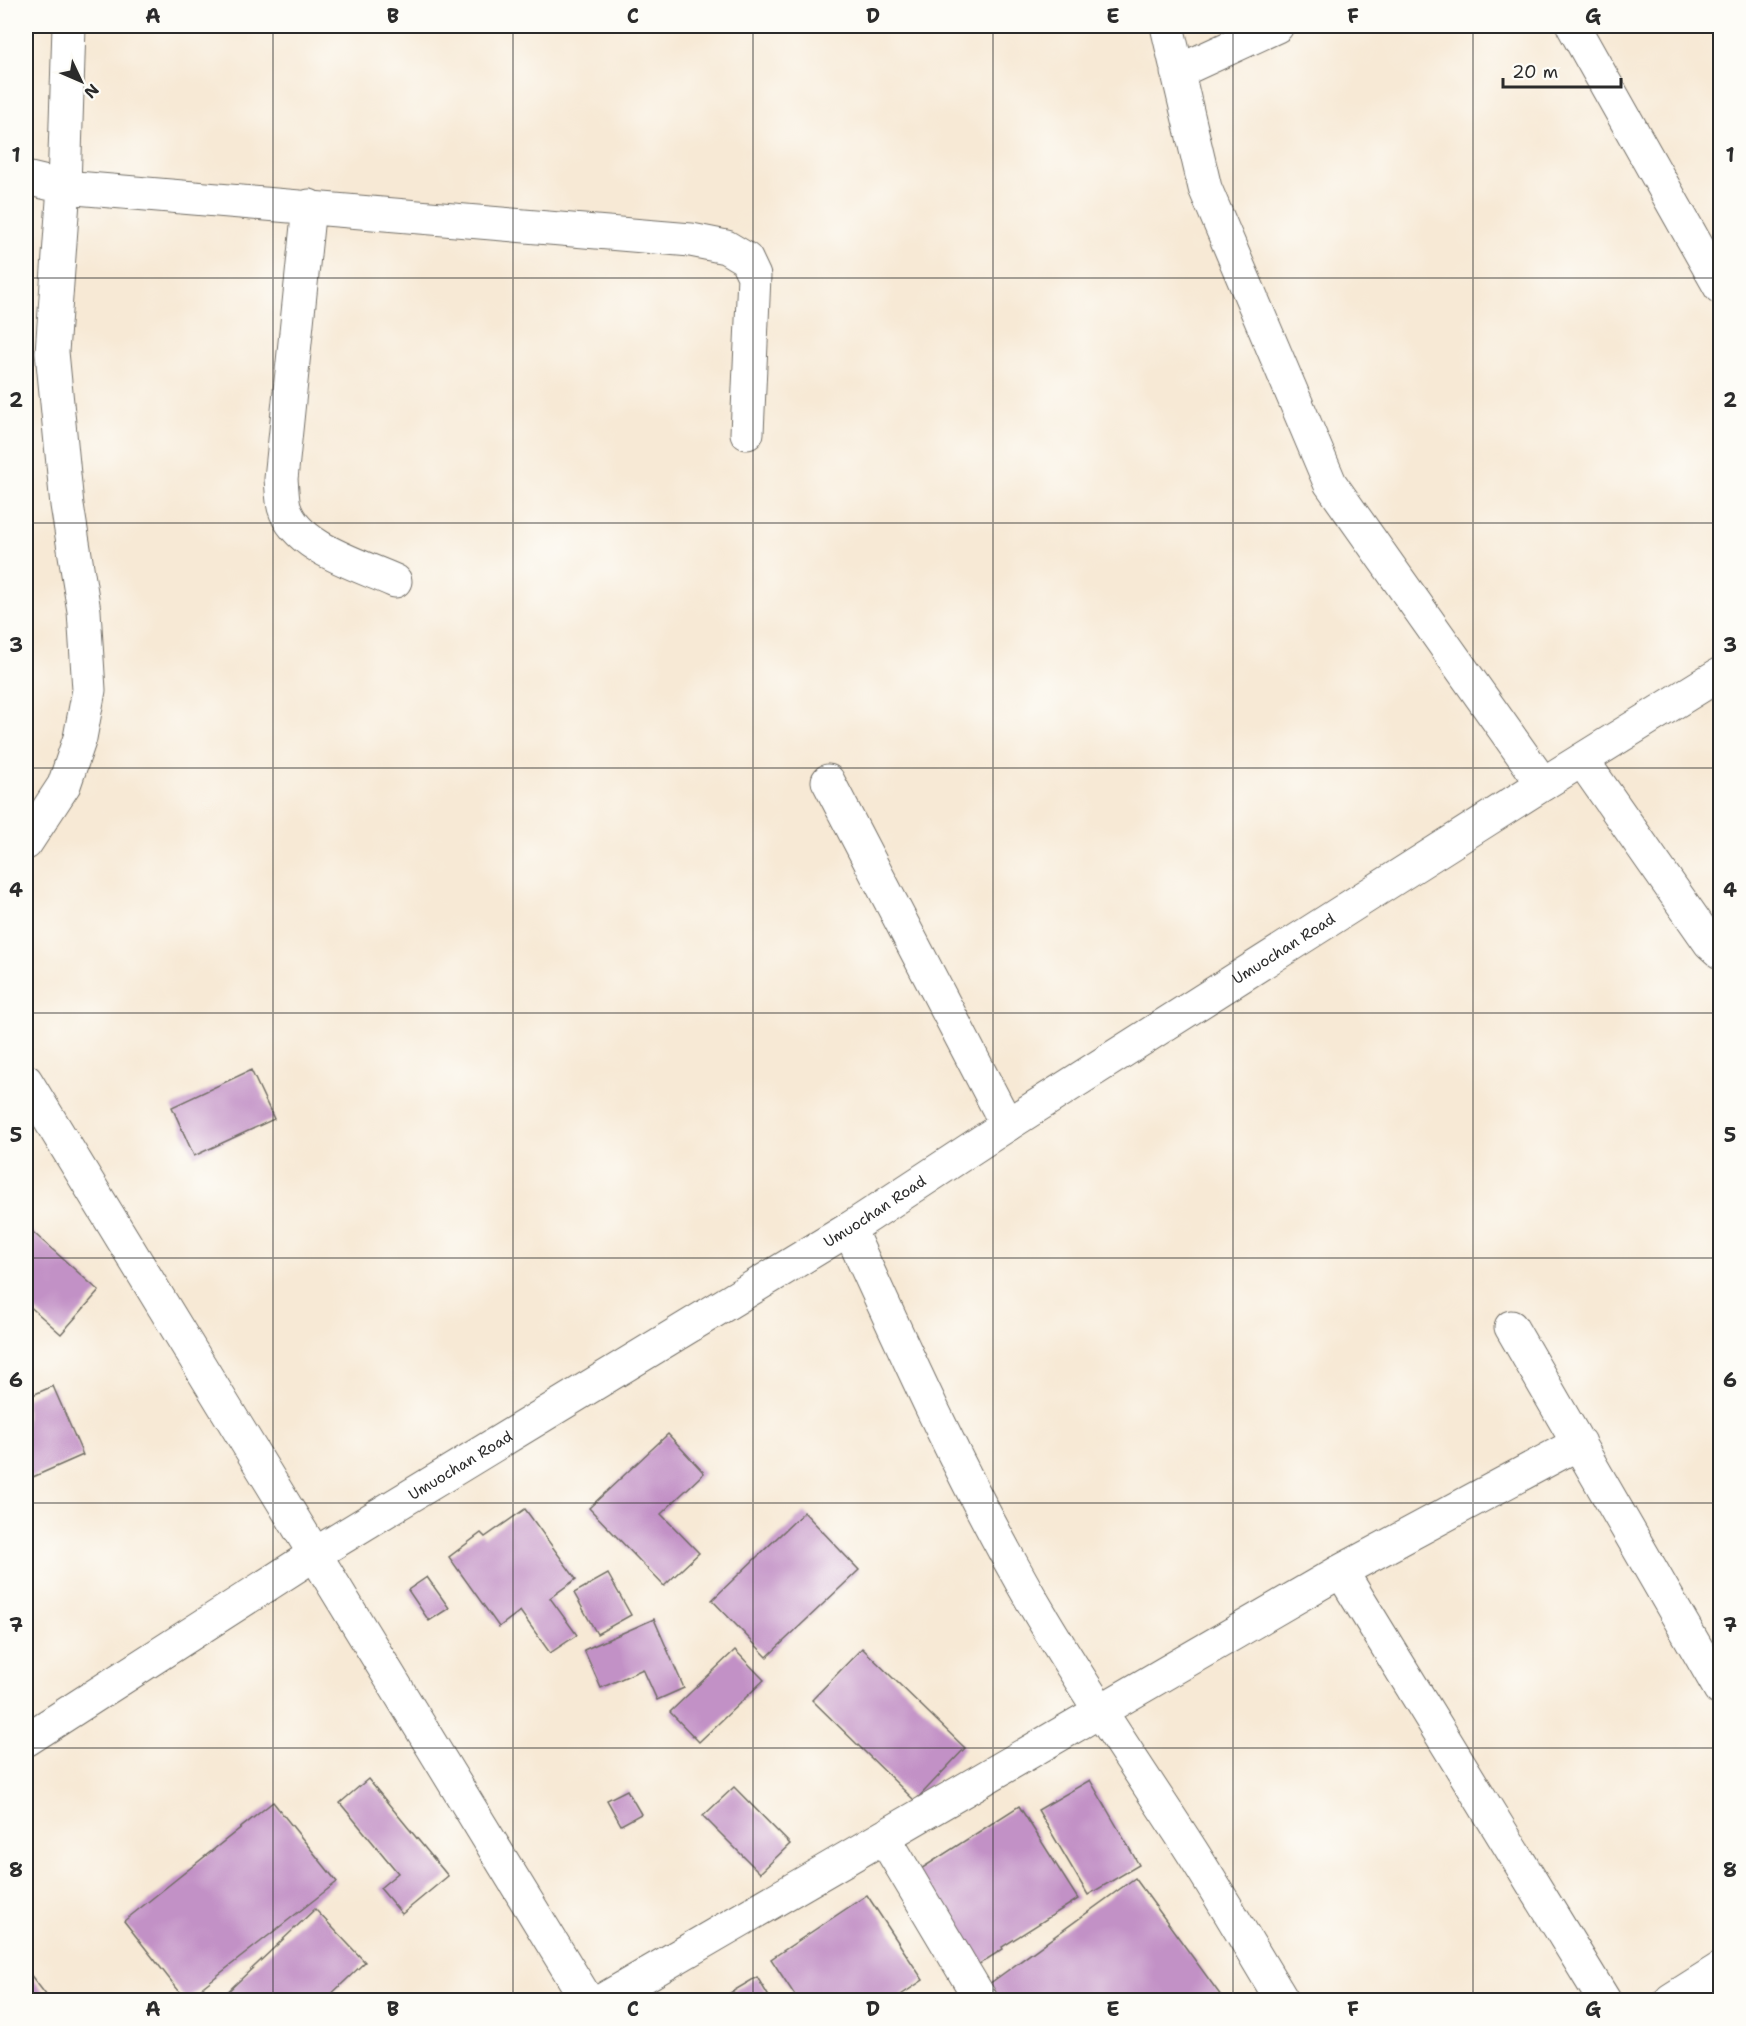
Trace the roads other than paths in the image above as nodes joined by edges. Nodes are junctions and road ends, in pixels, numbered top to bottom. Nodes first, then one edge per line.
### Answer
1 (69, 26) edge
2 (1167, 26) edge
3 (1277, 26) edge
4 (1573, 26) edge
5 (1177, 72) junction
6 (26, 177) edge
7 (64, 187) junction
8 (309, 206) junction
9 (1720, 287) edge
10 (747, 433) dead end
11 (395, 581) dead end
12 (1720, 674) edge
13 (1582, 760) junction
14 (828, 781) dead end
15 (1543, 784) junction
16 (26, 843) edge
17 (1720, 952) edge
18 (26, 1081) edge
19 (1007, 1125) junction
20 (849, 1229) junction
21 (1511, 1327) dead end
22 (1579, 1443) junction
23 (315, 1554) junction
24 (1341, 1571) junction
25 (1720, 1689) edge
26 (1099, 1711) junction
27 (26, 1740) edge
28 (884, 1837) junction
29 (1720, 1969) edge
30 (587, 2001) edge
31 (603, 2001) edge
32 (981, 2001) edge
33 (1282, 2001) edge
34 (1604, 2001) edge
35 (1671, 2001) edge

1 - 7 street
2 - 5 street
3 - 5 street
4 - 9 street
5 - 15 street
6 - 7 street
7 - 8 street
7 - 16 street
8 - 10 street
8 - 11 street
12 - 13 street, Umuochan Road
13 - 15 street, Umuochan Road
13 - 17 street
14 - 19 street
15 - 19 street, Umuochan Road
18 - 23 street
19 - 20 street, Umuochan Road
20 - 23 street, Umuochan Road
20 - 26 street
21 - 22 street
22 - 24 street
22 - 25 street
23 - 27 street, Umuochan Road
23 - 30 street
24 - 26 street
24 - 34 street
26 - 28 street
26 - 33 street
28 - 31 street
28 - 32 street
29 - 35 street

